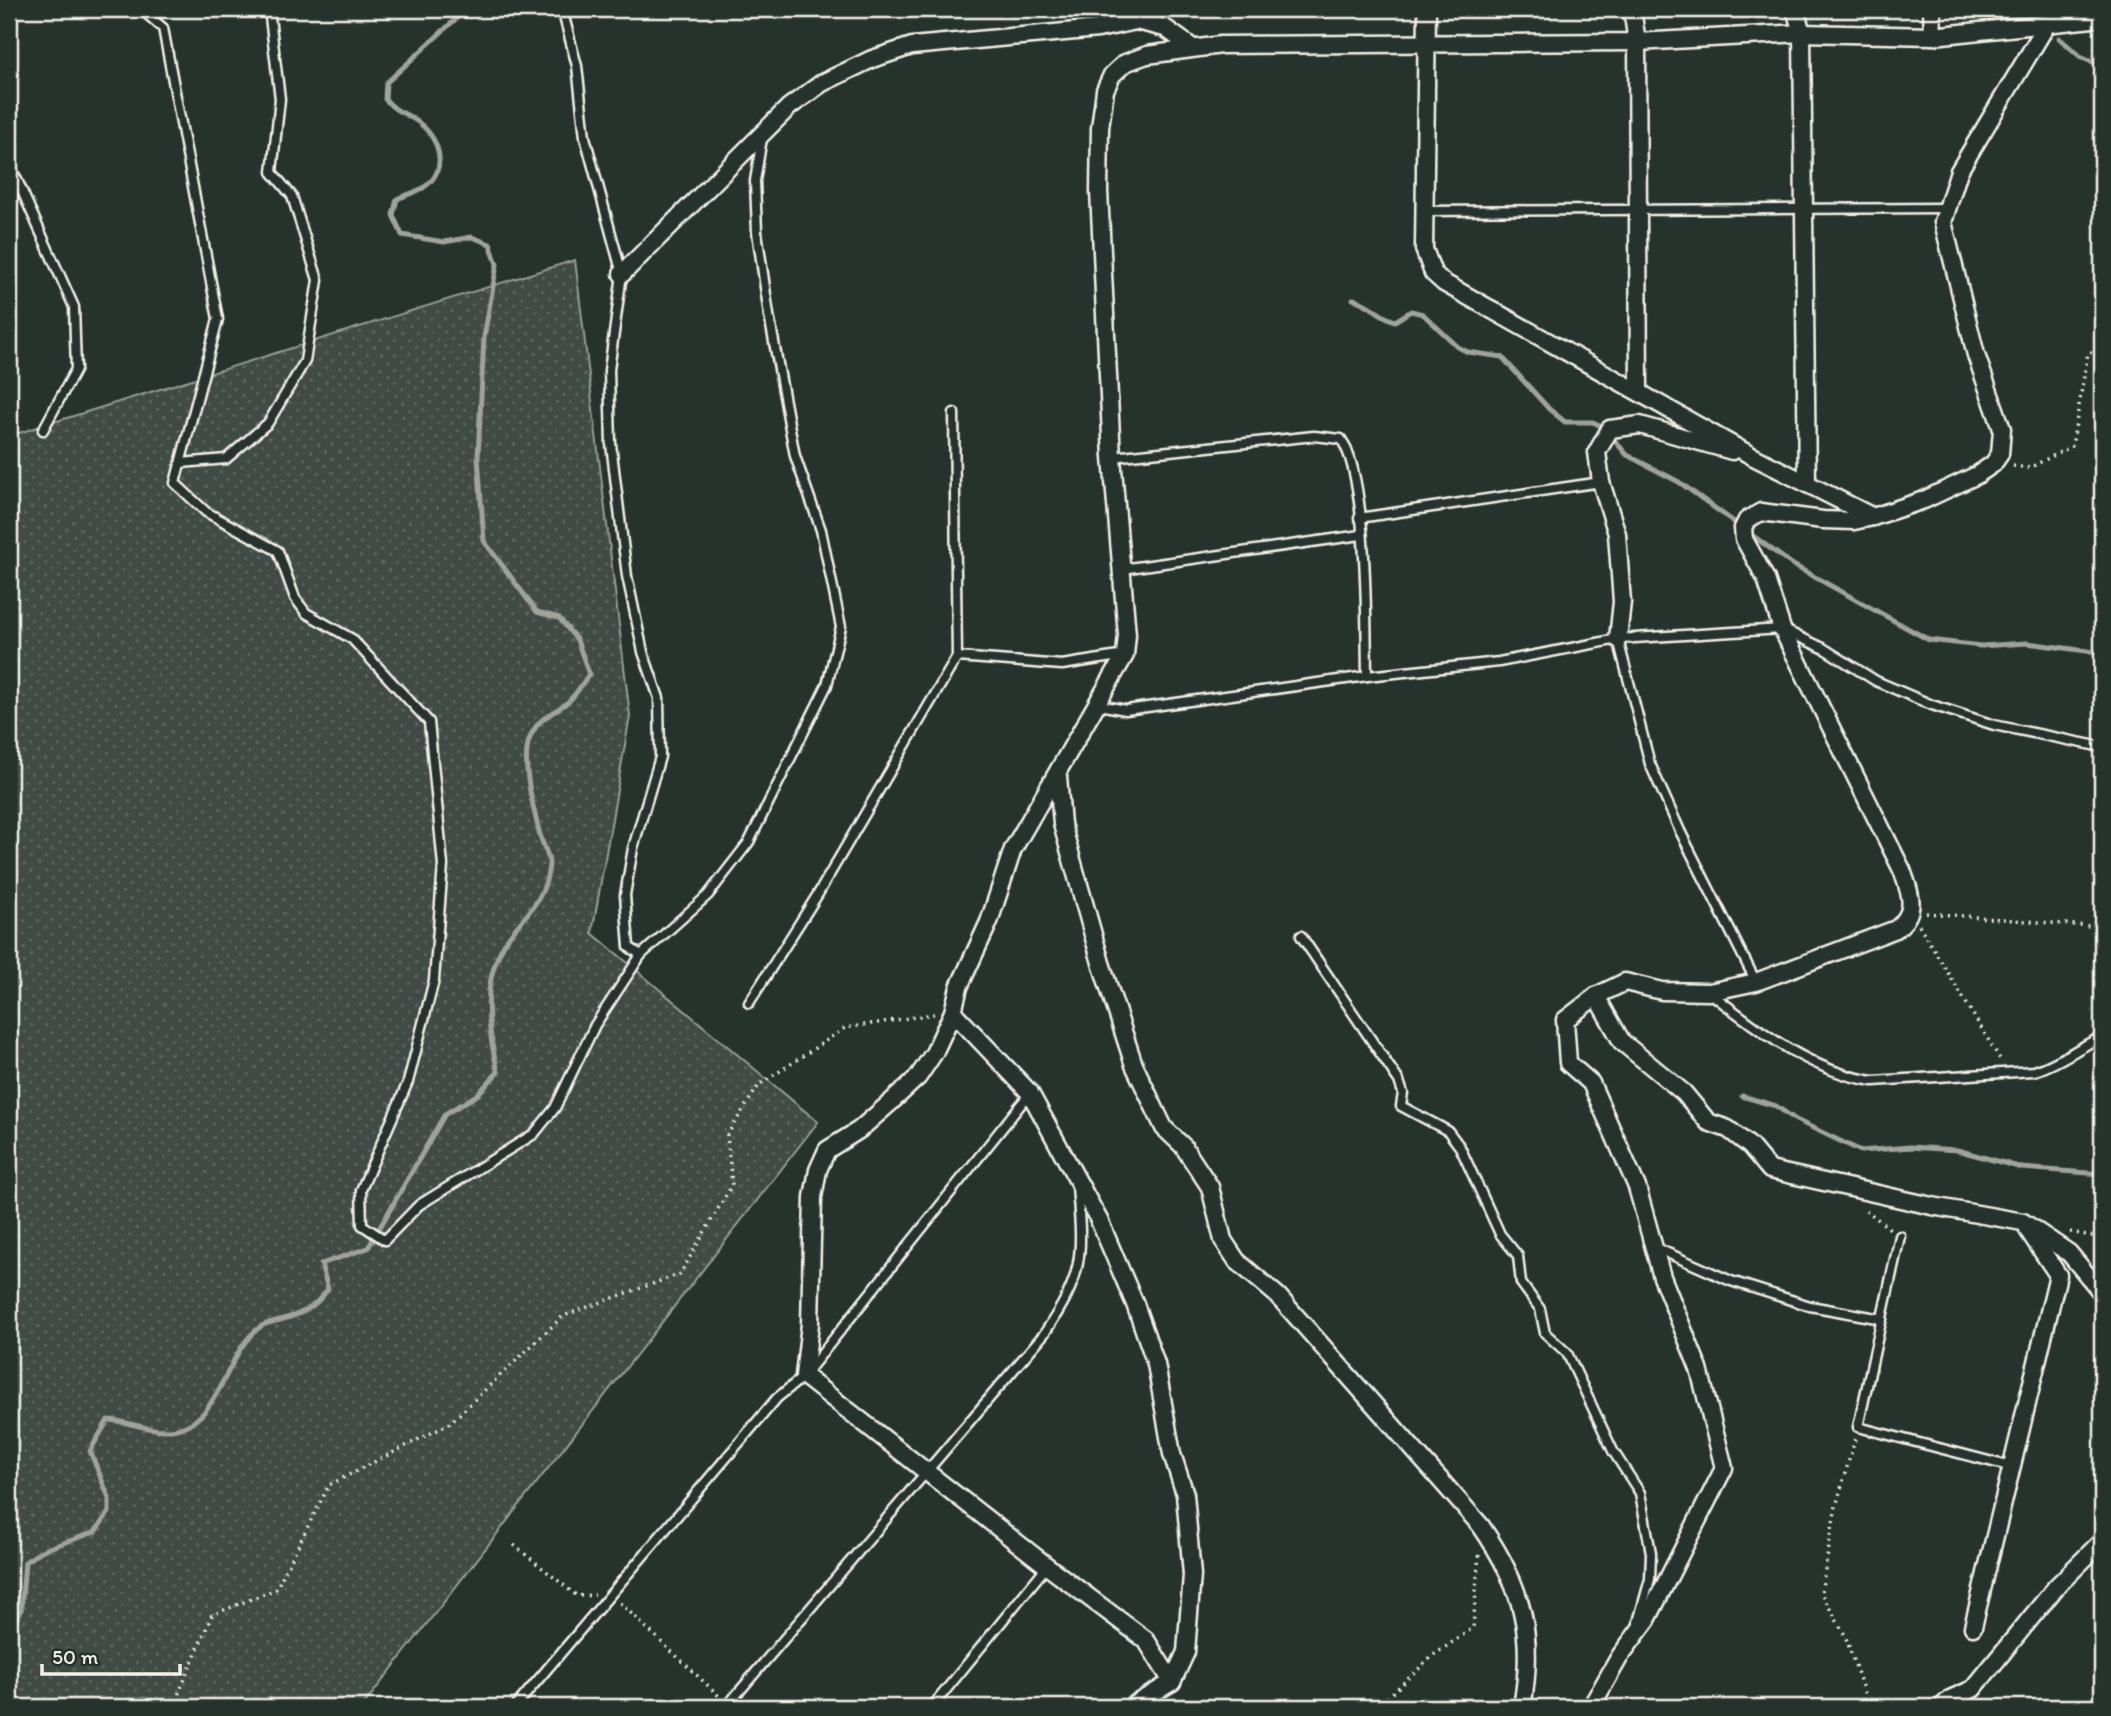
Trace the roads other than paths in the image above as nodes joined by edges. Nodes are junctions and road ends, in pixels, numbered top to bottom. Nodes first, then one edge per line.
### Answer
1 (141, 9) edge
2 (269, 9) edge
3 (562, 9) edge
4 (1427, 9) edge
5 (1632, 9) edge
6 (1795, 9) edge
7 (1932, 9) edge
8 (2095, 15) edge
9 (2046, 26) junction
10 (1802, 33) junction
11 (1933, 36) junction
12 (1637, 42) junction
13 (1427, 44) junction
14 (1193, 48) junction
15 (763, 135) junction
16 (9, 162) edge
17 (1804, 208) junction
18 (1948, 208) junction
19 (1637, 210) junction
20 (1425, 211) junction
21 (622, 274) junction
22 (1639, 390) junction
23 (954, 413) dead end
24 (43, 430) dead end
25 (1752, 456) junction
26 (1112, 457) junction
27 (181, 463) junction
28 (1601, 482) junction
29 (1807, 484) junction
30 (1874, 517) junction
31 (1359, 518) junction
32 (1361, 535) junction
33 (1121, 569) junction
34 (1782, 629) junction
35 (1618, 639) junction
36 (1125, 655) junction
37 (957, 657) junction
38 (1367, 676) junction
39 (1099, 705) junction
40 (2102, 747) edge
41 (1058, 776) junction
42 (1301, 936) dead end
43 (641, 955) junction
44 (1756, 982) junction
45 (1709, 992) junction
46 (1596, 996) junction
47 (748, 1003) dead end
48 (953, 1012) junction
49 (2102, 1037) edge
50 (1030, 1093) junction
51 (1076, 1180) junction
52 (2022, 1222) junction
53 (1900, 1236) dead end
54 (1653, 1246) junction
55 (2102, 1293) edge
56 (1882, 1319) junction
57 (804, 1376) junction
58 (2012, 1467) junction
59 (926, 1472) junction
60 (2102, 1541) edge
61 (1047, 1566) junction
62 (1973, 1627) dead end
63 (1629, 1644) junction
64 (1172, 1682) junction
65 (727, 1706) edge
66 (515, 1707) edge
67 (932, 1707) edge
68 (1130, 1707) edge
69 (1522, 1707) edge
70 (1591, 1707) edge
71 (1942, 1707) edge

1 - 27 lane
2 - 27 lane
3 - 21 lane
4 - 13 street
5 - 12 street
6 - 10 street
7 - 11 street
8 - 9 street
9 - 11 street
9 - 18 street
10 - 11 street
10 - 12 street
10 - 17 street
12 - 13 street
12 - 19 street
13 - 14 street
13 - 20 street
14 - 15 street
14 - 26 street
15 - 21 street
15 - 43 lane
16 - 24 lane
17 - 18 lane
17 - 19 lane
17 - 29 street
18 - 30 street
19 - 20 lane
19 - 22 street
20 - 22 street
21 - 43 lane
22 - 25 street
23 - 37 lane
25 - 28 street
25 - 29 street
26 - 31 lane
26 - 33 street
27 - 43 lane
28 - 31 lane
28 - 35 street
29 - 30 street
30 - 34 street
31 - 32 lane
32 - 33 lane
32 - 38 lane
33 - 36 street
34 - 35 lane
34 - 40 lane
34 - 44 street
35 - 38 lane
35 - 44 lane
36 - 37 lane
36 - 39 street
37 - 47 lane
38 - 39 lane
39 - 41 street
41 - 48 street
41 - 69 street
42 - 63 lane
44 - 45 street
45 - 46 street
45 - 49 lane
46 - 52 street
46 - 54 street
48 - 50 street
48 - 57 street
50 - 51 street
50 - 57 lane
51 - 59 lane
51 - 64 street
52 - 55 street
52 - 58 street
53 - 56 lane
54 - 56 lane
54 - 63 street
56 - 58 lane
57 - 59 street
57 - 66 lane
58 - 62 street
59 - 61 street
59 - 65 lane
60 - 71 street
61 - 64 street
61 - 67 lane
63 - 70 street
64 - 68 street

